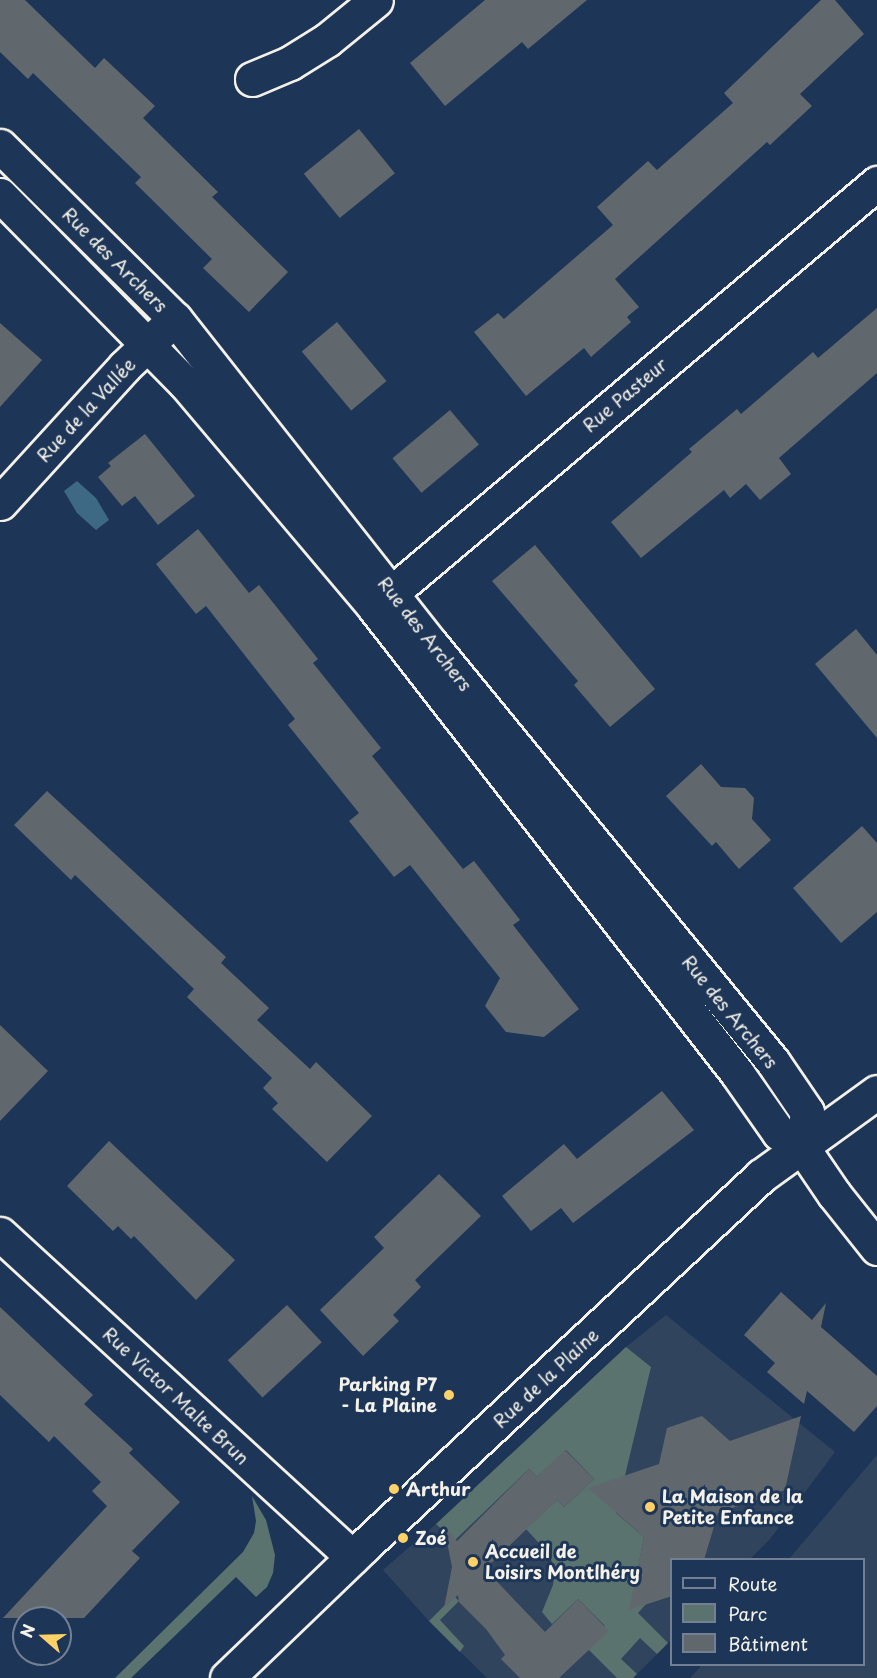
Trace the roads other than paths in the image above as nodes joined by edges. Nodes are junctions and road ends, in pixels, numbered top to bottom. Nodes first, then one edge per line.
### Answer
1 (376, 0) edge
2 (252, 79) dead end
3 (0, 146) edge
4 (877, 183) edge
5 (0, 195) edge
6 (175, 319) junction
7 (148, 344) junction
8 (0, 503) edge
9 (383, 600) junction
10 (877, 1092) edge
11 (802, 1147) junction
12 (0, 1234) edge
13 (877, 1248) edge
14 (352, 1557) junction
15 (227, 1678) edge

1 - 2 street
3 - 6 street, Rue des Archers
4 - 9 street, Rue Pasteur
5 - 7 street, Rue des Archers
6 - 7 street, Rue de la Vallée
6 - 9 street, Rue des Archers
7 - 8 street, Rue de la Vallée
7 - 9 street, Rue des Archers
9 - 11 street, Rue des Archers
10 - 11 street, Rue de la Plaine
11 - 13 street
11 - 14 street, Rue de la Plaine
12 - 14 street, Rue Victor Malte Brun
14 - 15 street, Rue de la Plaine

